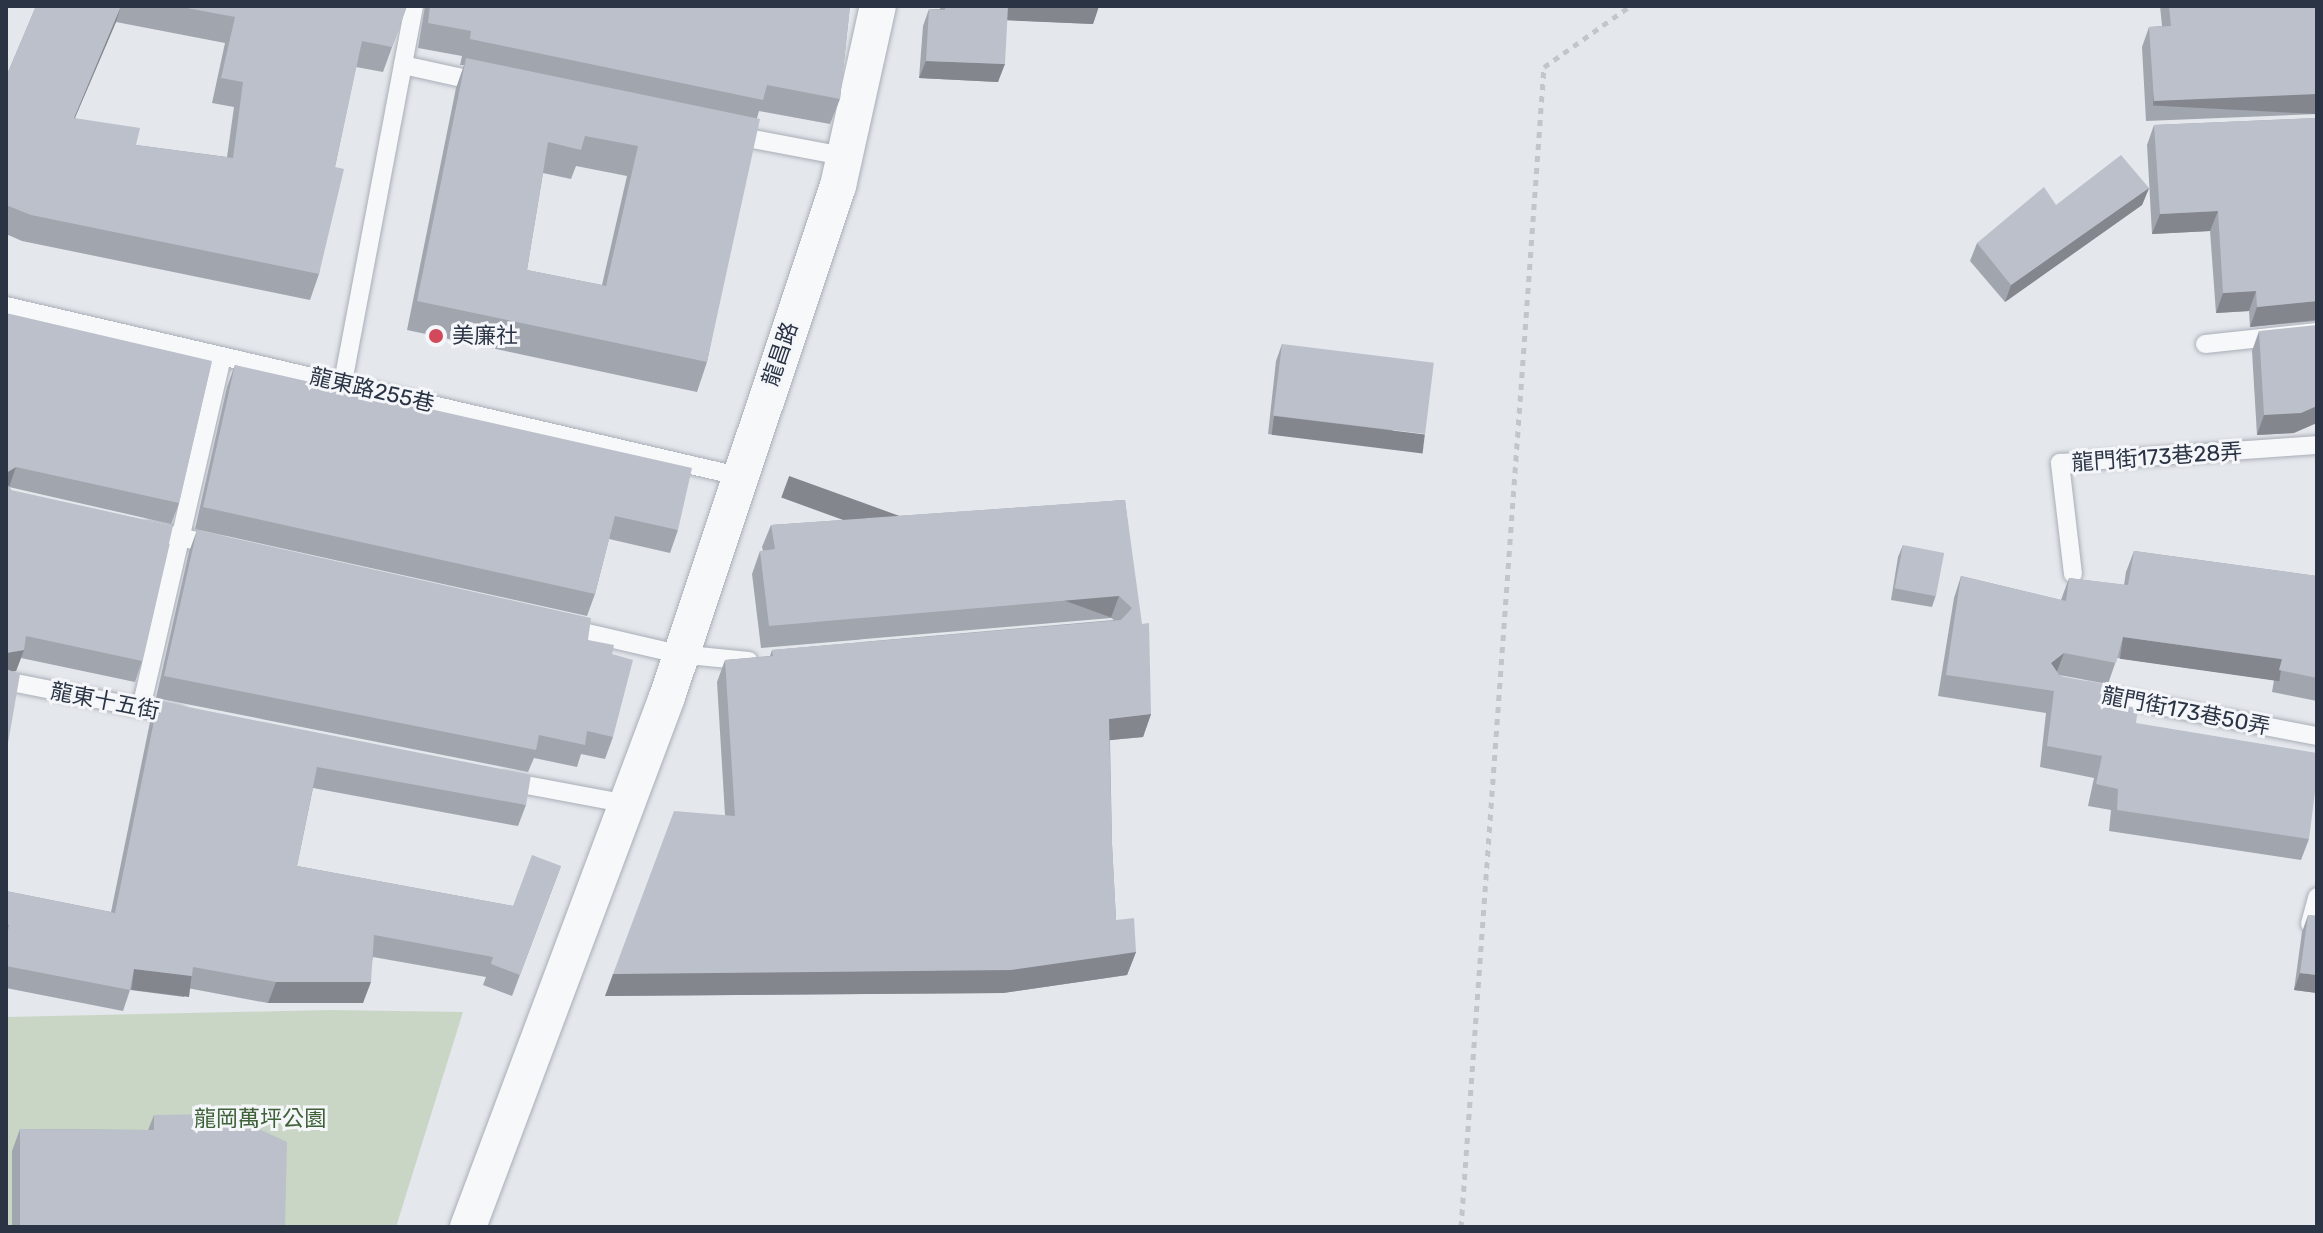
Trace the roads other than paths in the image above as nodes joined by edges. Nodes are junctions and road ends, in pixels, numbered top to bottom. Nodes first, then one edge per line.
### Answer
1 (414, 6) edge
2 (878, 6) edge
3 (403, 65) junction
4 (496, 85) edge
5 (712, 131) edge
6 (848, 157) junction
7 (6, 306) edge
8 (2317, 332) edge
9 (2205, 344) dead end
10 (222, 357) junction
11 (343, 382) junction
12 (2317, 445) edge
13 (738, 476) junction
14 (130, 526) edge
15 (176, 536) junction
16 (238, 551) edge
17 (2073, 574) dead end
18 (543, 623) edge
19 (678, 654) junction
20 (769, 659) edge
21 (6, 681) edge
22 (2070, 689) edge
23 (141, 708) junction
24 (203, 720) edge
25 (2317, 736) edge
26 (483, 777) edge
27 (628, 804) junction
28 (2317, 897) edge
29 (2310, 924) edge
30 (468, 1227) edge

1 - 3 lane
2 - 6 street, 龍昌路
3 - 4 lane
3 - 11 lane
5 - 6 lane
6 - 13 street, 龍昌路
7 - 10 lane, 龍東路255巷
8 - 9 lane
10 - 11 lane, 龍東路255巷
10 - 15 lane
11 - 13 lane, 龍東路255巷
12 - 17 lane, 龍門街173巷28弄
13 - 19 street, 龍昌路
14 - 15 lane
15 - 16 lane
15 - 23 lane
18 - 19 lane
19 - 20 lane
19 - 27 street, 龍昌路
21 - 23 lane, 龍東十五街
22 - 25 lane, 龍門街173巷50弄
23 - 24 lane, 龍東十五街
26 - 27 lane
27 - 30 street, 龍昌路
28 - 29 lane

